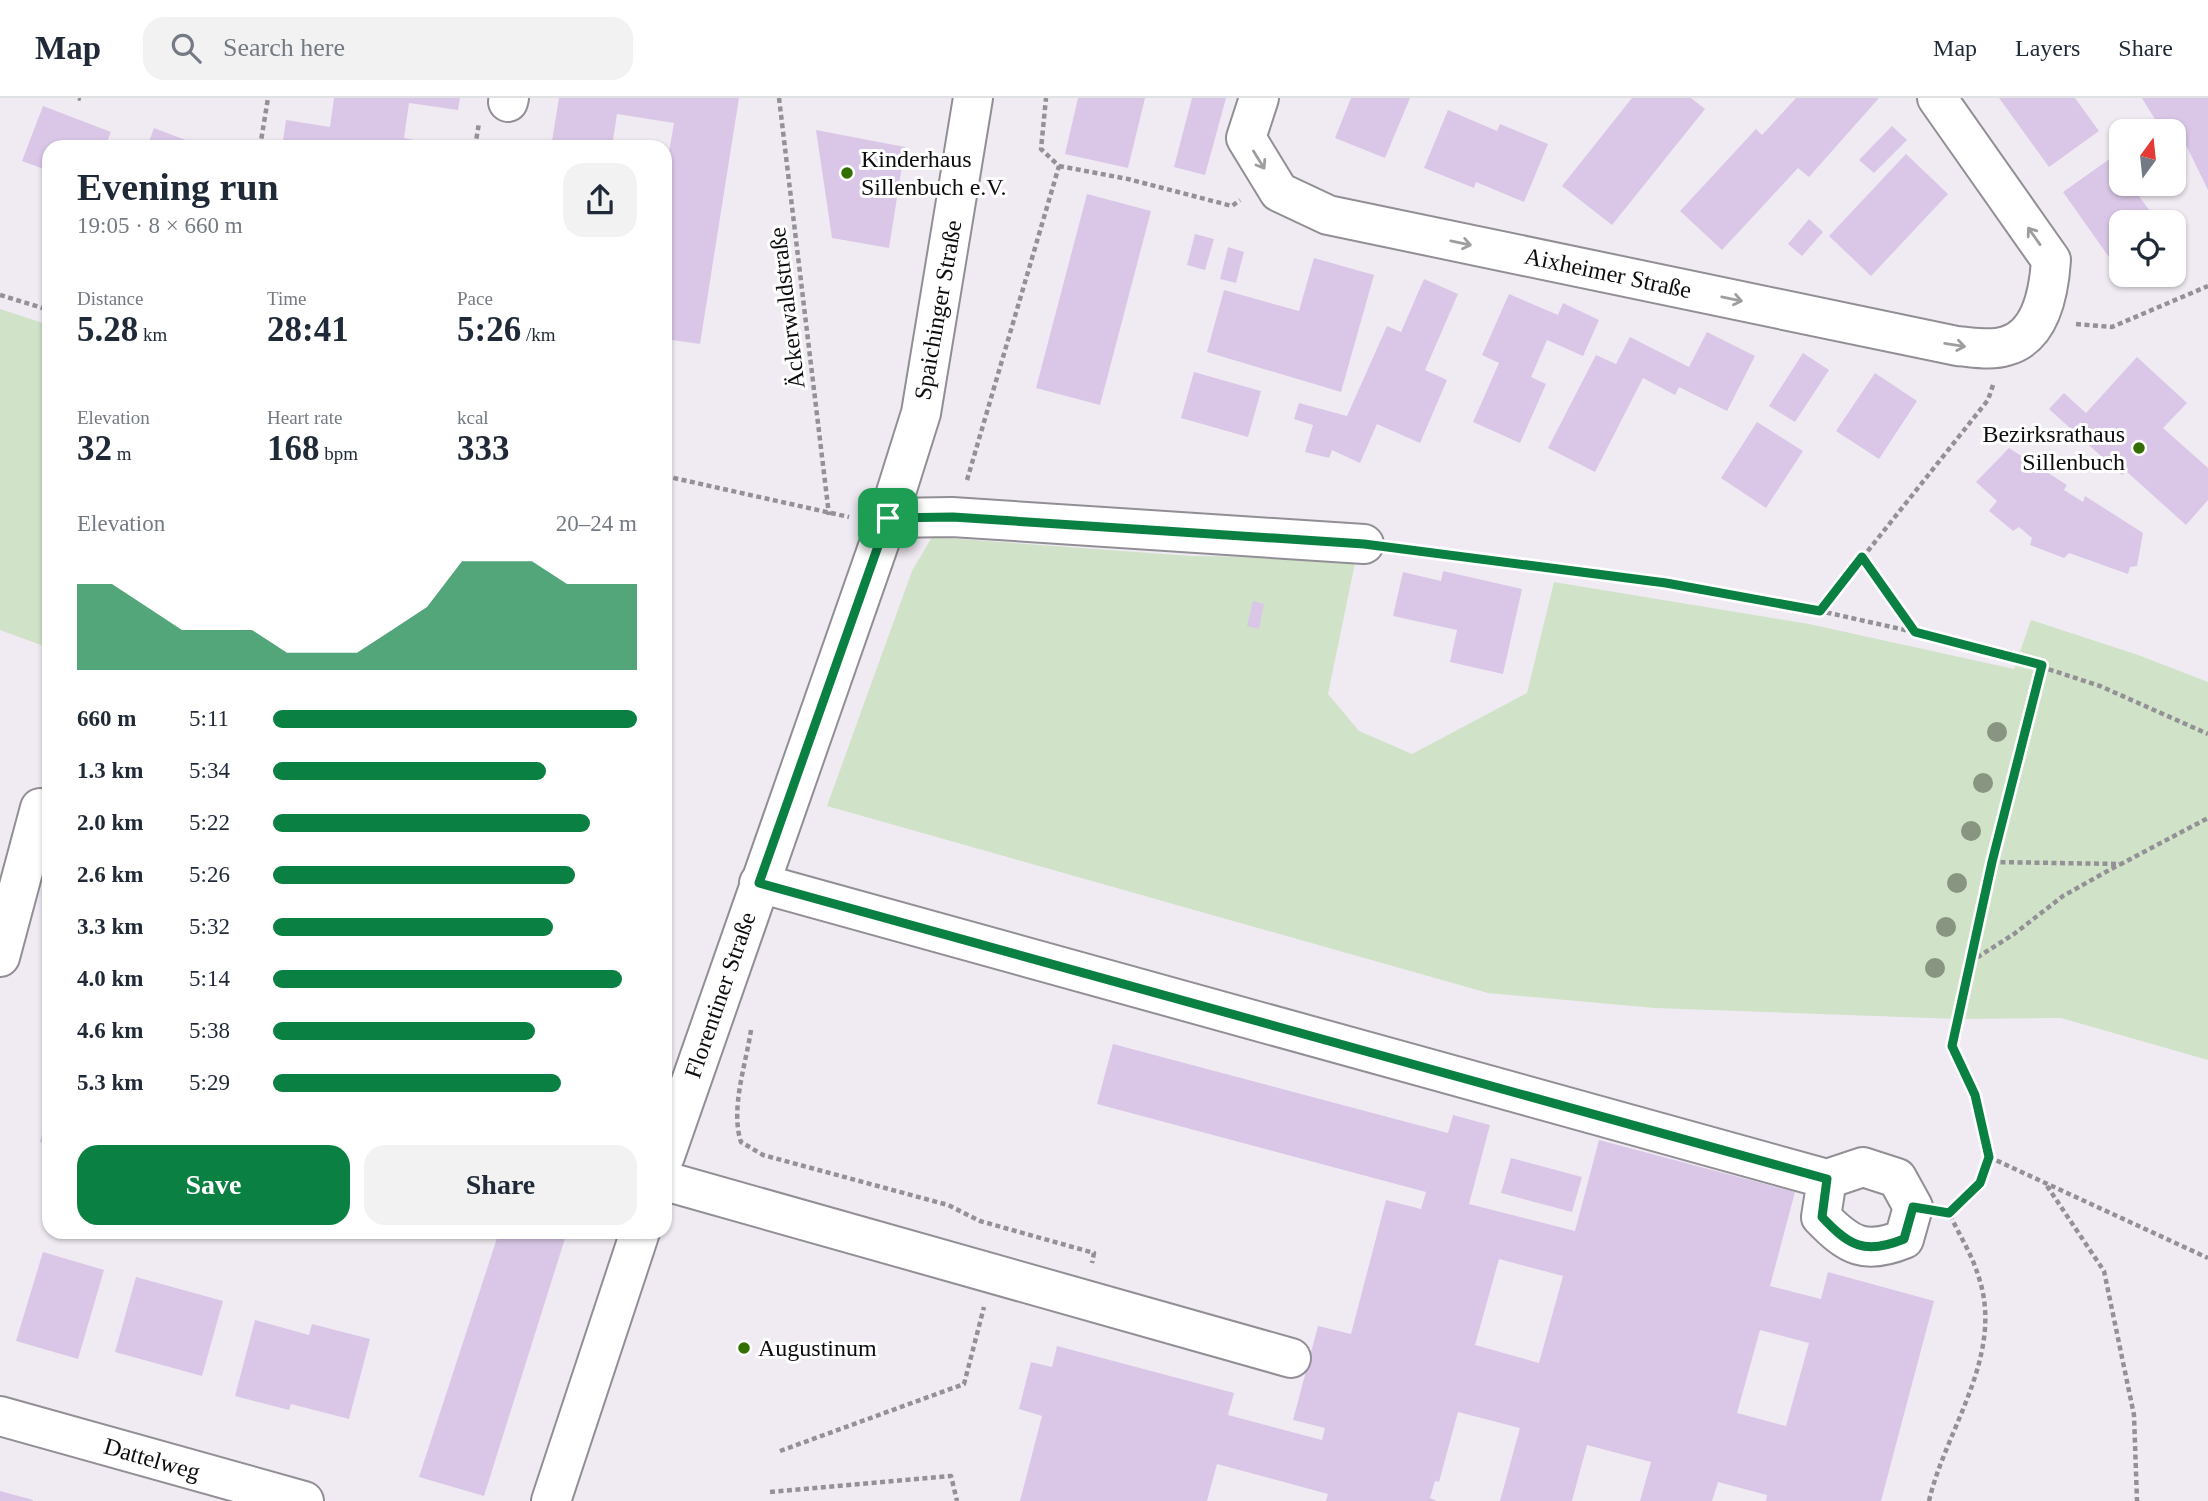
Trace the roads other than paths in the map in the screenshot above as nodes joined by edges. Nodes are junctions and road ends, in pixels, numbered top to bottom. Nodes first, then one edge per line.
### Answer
1 (973, 98) edge
2 (1259, 98) edge
3 (1937, 98) edge
4 (888, 518) junction
5 (1364, 544) road end
6 (40, 808) dead end
7 (759, 883) junction
8 (0, 957) edge
9 (672, 1136) edge
10 (1827, 1179) junction
11 (672, 1183) edge
12 (638, 1239) edge
13 (1291, 1358) dead end
14 (0, 1416) edge
15 (304, 1501) edge
16 (551, 1501) edge

1 - 4 street, Spaichinger Straße
2 -> 3 street, Aixheimer Straße
4 - 5 street
4 - 7 street, Florentiner Straße
6 - 8 street
7 - 9 street, Florentiner Straße
7 - 10 street
10 - 10 street
11 - 13 street
12 - 16 street
14 - 15 street, Dattelweg

